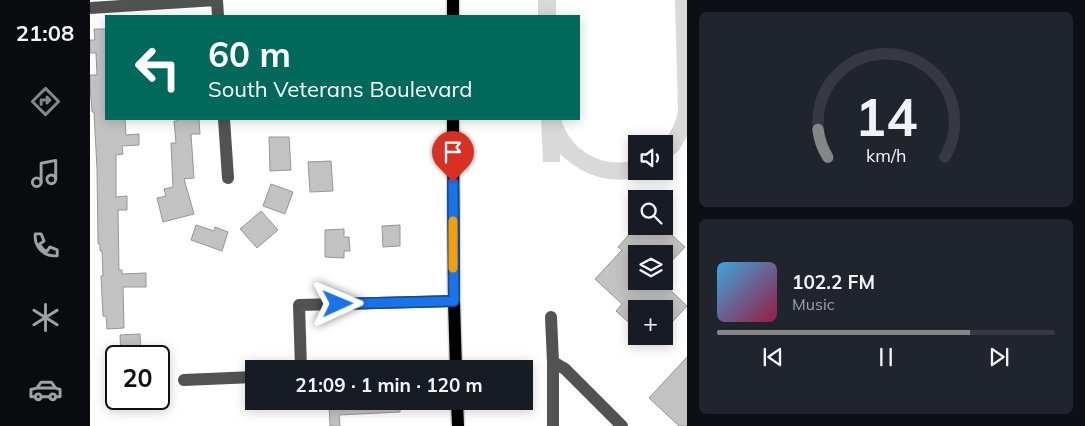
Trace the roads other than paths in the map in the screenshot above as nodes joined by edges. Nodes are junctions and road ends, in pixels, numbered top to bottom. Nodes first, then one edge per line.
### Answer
1 (217, 0) edge
2 (453, 0) edge
3 (90, 8) edge
4 (218, 15) edge
5 (453, 15) edge
6 (224, 120) edge
7 (453, 120) edge
8 (228, 178) dead end
9 (454, 301) junction
10 (551, 317) dead end
11 (301, 360) edge
12 (456, 360) edge
13 (553, 362) junction
14 (245, 377) edge
15 (184, 380) dead end
16 (457, 410) edge
17 (458, 426) edge
18 (553, 426) edge
19 (622, 426) edge

1 - 3 street
1 - 4 street
2 - 5 main road
6 - 8 street
7 - 9 main road
9 - 11 street
9 - 12 main road
10 - 13 street
13 - 18 street
13 - 19 street
14 - 15 street
16 - 17 main road

